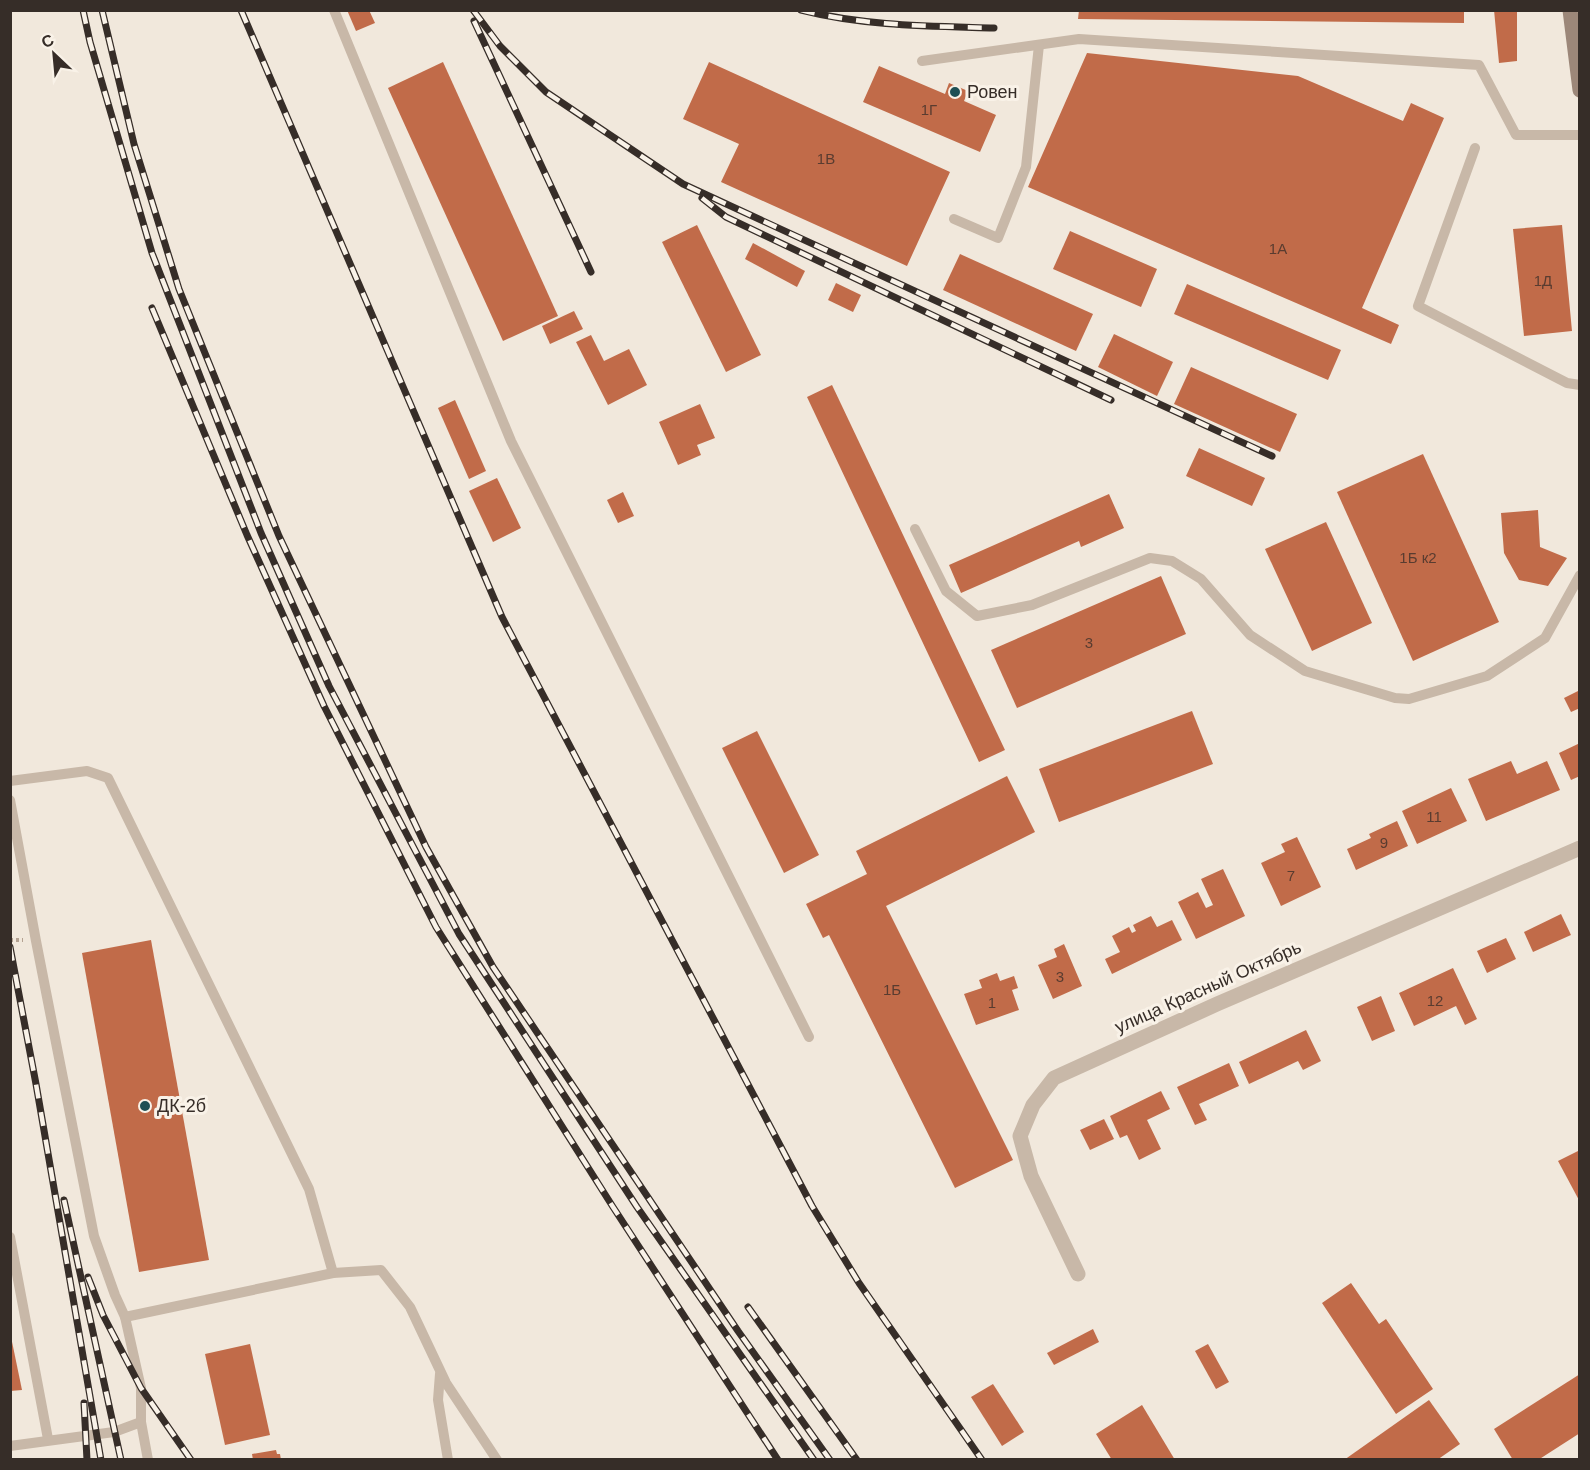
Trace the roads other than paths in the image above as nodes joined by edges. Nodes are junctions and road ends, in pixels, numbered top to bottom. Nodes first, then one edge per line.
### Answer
1 (334, 10) edge
2 (1569, 10) edge
3 (1576, 41) edge
4 (1039, 45) junction
5 (922, 61) dead end
6 (1580, 90) edge
7 (1580, 135) edge
8 (1475, 148) dead end
9 (954, 219) dead end
10 (1580, 385) edge
11 (915, 529) dead end
12 (1580, 575) edge
13 (10, 781) edge
14 (10, 801) edge
15 (1580, 848) edge
16 (809, 1037) dead end
17 (10, 1238) edge
18 (333, 1273) junction
19 (1078, 1274) dead end
20 (125, 1317) junction
21 (440, 1371) junction
22 (141, 1422) junction
23 (48, 1439) junction
24 (10, 1446) edge
25 (148, 1460) edge
26 (448, 1460) edge
27 (496, 1460) edge

1 - 16 lane
2 - 3 main road
3 - 6 main road
4 - 5 lane
4 - 7 lane
4 - 9 lane
8 - 10 lane
11 - 12 lane
13 - 18 lane
14 - 20 lane
15 - 19 street, улица Красный Октябрь
17 - 23 lane
18 - 20 lane
18 - 21 lane
20 - 22 lane
21 - 26 lane
21 - 27 lane
22 - 23 lane
22 - 25 lane
23 - 24 lane

